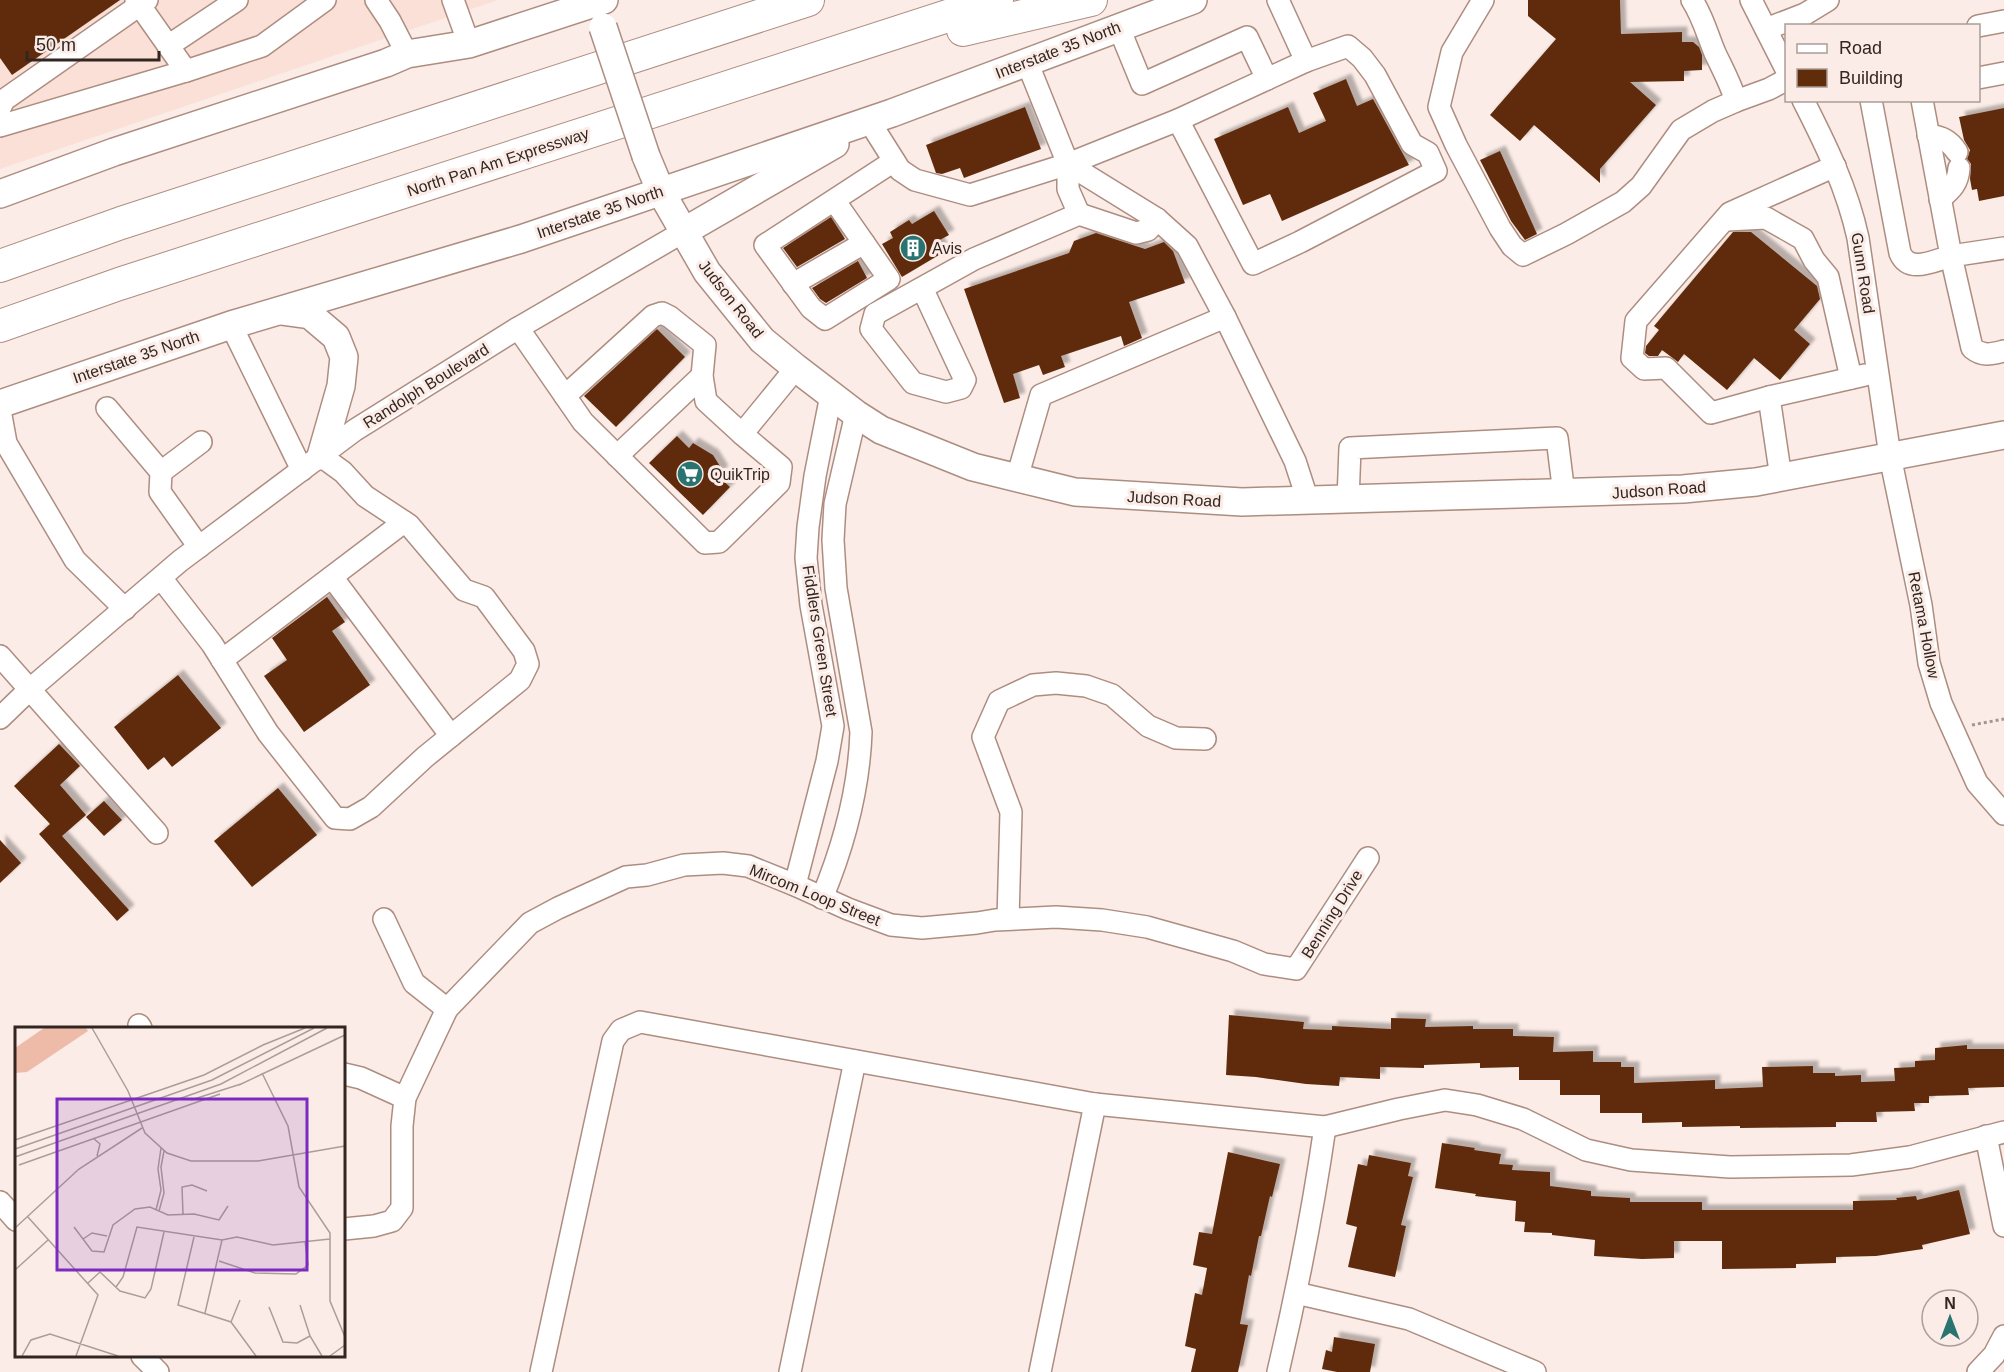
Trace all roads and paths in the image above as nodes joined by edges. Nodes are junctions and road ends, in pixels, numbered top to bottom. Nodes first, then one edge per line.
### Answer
1 (237, 0) edge
2 (325, 0) edge
3 (376, 0) edge
4 (453, 0) edge
5 (536, 0) edge
6 (808, 0) edge
7 (997, 0) edge
8 (1091, 0) edge
9 (1193, 0) edge
10 (1278, 0) edge
11 (1483, 0) edge
12 (1692, 0) edge
13 (1751, 0) edge
14 (1828, 0) edge
15 (141, 2) edge
16 (599, 7) edge
17 (2004, 21) edge
18 (1980, 26) edge
19 (1119, 28) junction
20 (1766, 28) junction
21 (498, 35) junction
22 (469, 44) junction
23 (168, 46) junction
24 (407, 54) junction
25 (1306, 61) junction
26 (1027, 62) junction
27 (1785, 67) edge
28 (186, 71) junction
29 (772, 72) junction
30 (2004, 73) edge
31 (1980, 78) edge
32 (1267, 79) junction
33 (1785, 81) edge
34 (1736, 101) junction
35 (1804, 102) edge
36 (1870, 102) edge
37 (1922, 102) edge
38 (0, 108) edge
39 (882, 118) junction
40 (1178, 120) junction
41 (0, 126) edge
42 (1928, 135) junction
43 (894, 161) junction
44 (1068, 164) junction
45 (1835, 166) junction
46 (661, 192) junction
47 (0, 194) edge
48 (1940, 199) junction
49 (834, 200) junction
50 (1079, 214) junction
51 (1157, 219) junction
52 (1724, 221) junction
53 (683, 232) junction
54 (864, 243) junction
55 (2004, 248) edge
56 (1951, 256) junction
57 (0, 266) edge
58 (793, 284) junction
59 (922, 288) junction
60 (280, 310) junction
61 (1225, 317) junction
62 (231, 325) junction
63 (0, 326) edge
64 (518, 328) junction
65 (2004, 351) edge
66 (796, 368) junction
67 (1879, 372) junction
68 (702, 376) junction
69 (1851, 378) junction
70 (831, 395) junction
71 (565, 396) junction
72 (1769, 397) junction
73 (0, 404) edge
74 (107, 408) dead end
75 (0, 410) edge
76 (856, 414) junction
77 (742, 434) junction
78 (2004, 435) edge
79 (201, 442) dead end
80 (617, 456) junction
81 (1890, 456) junction
82 (312, 463) junction
83 (161, 472) junction
84 (1017, 478) junction
85 (1781, 478) junction
86 (1564, 494) junction
87 (1348, 500) junction
88 (1308, 501) junction
89 (404, 522) junction
90 (199, 548) junction
91 (332, 577) junction
92 (161, 578) junction
93 (124, 609) junction
94 (0, 656) edge
95 (222, 660) junction
96 (29, 690) junction
97 (0, 718) edge
98 (2004, 718) edge
99 (1953, 729) junction
100 (450, 736) junction
101 (1205, 739) dead end
102 (2004, 814) edge
103 (157, 833) dead end
104 (1368, 858) dead end
105 (795, 885) junction
106 (822, 898) junction
107 (384, 919) dead end
108 (1008, 919) junction
109 (1296, 969) joint
110 (447, 1009) junction
111 (855, 1060) junction
112 (345, 1074) edge
113 (405, 1098) junction
114 (1095, 1104) junction
115 (1325, 1127) junction
116 (1995, 1134) edge
117 (0, 1203) edge
118 (15, 1219) edge
119 (2004, 1226) edge
120 (345, 1229) edge
121 (1296, 1293) junction
122 (2004, 1336) edge
123 (143, 1357) edge
124 (158, 1372) edge
125 (541, 1372) edge
126 (790, 1372) edge
127 (1040, 1372) edge
128 (1278, 1372) edge
129 (1535, 1372) edge
130 (1978, 1372) edge

1 - 23 street
2 - 28 street
3 - 24 street
4 - 22 street
5 - 21 main road
6 - 57 highway
7 - 29 highway, North Pan Am Expressway
8 - 29 highway
9 - 19 main road, Interstate 35 North
10 - 25 street
11 - 34 street
12 - 34 street
13 - 20 street
14 - 20 street
15 - 23 street
15 - 38 street
16 - 21 main road
16 - 46 main road, Judson Road, bridge
17 - 18 street
19 - 26 main road, Interstate 35 North
19 - 32 street
20 - 27 street
21 - 22 main road
22 - 24 main road
23 - 28 street
24 - 47 main road
25 - 32 street
25 - 40 street
26 - 39 main road, Interstate 35 North
26 - 44 street
28 - 41 street
29 - 63 highway, North Pan Am Expressway
30 - 31 street
32 - 40 street
33 - 34 street
35 - 45 street, Gunn Road
36 - 56 street
37 - 42 street
39 - 43 street
39 - 46 main road, Interstate 35 North
39 - 53 main road, Randolph Boulevard
40 - 44 street
42 - 48 street
42 - 48 street
43 - 44 street
43 - 49 street
44 - 50 street
44 - 51 street
45 - 52 street
45 - 67 street, Gunn Road
46 - 53 main road, Judson Road
46 - 60 main road, Interstate 35 North
48 - 56 street
49 - 54 street
49 - 58 street
50 - 51 street
50 - 59 street
51 - 61 street
52 - 69 street
52 - 72 street
53 - 64 street, Randolph Boulevard
53 - 66 main road, Judson Road
54 - 58 street
54 - 58 street
55 - 56 street
56 - 65 street
59 - 59 street
60 - 62 main road, Interstate 35 North
60 - 82 main road
61 - 84 street
61 - 88 street
62 - 73 main road, Interstate 35 North
62 - 82 street
64 - 71 street
64 - 82 street, Randolph Boulevard
66 - 70 main road, Judson Road
66 - 77 street
67 - 69 street
67 - 81 street, Gunn Road
68 - 71 street
68 - 77 street
68 - 80 street
69 - 72 street
70 - 76 main road, Judson Road
70 - 105 street, Fiddlers Green Street
71 - 80 street
72 - 85 street
74 - 83 street
75 - 93 street
76 - 84 main road, Judson Road
76 - 106 street, Fiddlers Green Street
77 - 80 street
78 - 81 main road, Judson Road
79 - 83 street
81 - 85 main road, Judson Road
81 - 99 street, Retama Hollow
82 - 89 street
82 - 90 street, Randolph Boulevard
83 - 90 street
84 - 88 main road, Judson Road
85 - 86 main road, Judson Road
86 - 87 main road, Judson Road
86 - 87 street
87 - 88 main road, Judson Road
89 - 91 street
89 - 100 street
90 - 92 street, Randolph Boulevard
91 - 95 street
91 - 100 street
92 - 93 street, Randolph Boulevard
92 - 95 street
93 - 96 street, Randolph Boulevard
94 - 96 street
95 - 100 street
96 - 97 street, Randolph Boulevard
96 - 103 street
98 - 99 path
99 - 102 street, Retama Hollow
101 - 108 street
104 - 109 street, Benning Drive
105 - 106 street, Mircom Loop Street
105 - 110 street, Mircom Loop Street
106 - 108 street, Mircom Loop Street
107 - 110 street
108 - 109 street, Mircom Loop Street
110 - 113 street, Mircom Loop Street
111 - 114 street
111 - 125 street
111 - 126 street
112 - 113 street
113 - 120 street, Mircom Loop Street
114 - 115 street
114 - 127 street
115 - 116 street
115 - 121 street
116 - 119 street
117 - 118 street
121 - 128 street
121 - 129 street
122 - 130 street
123 - 124 street

